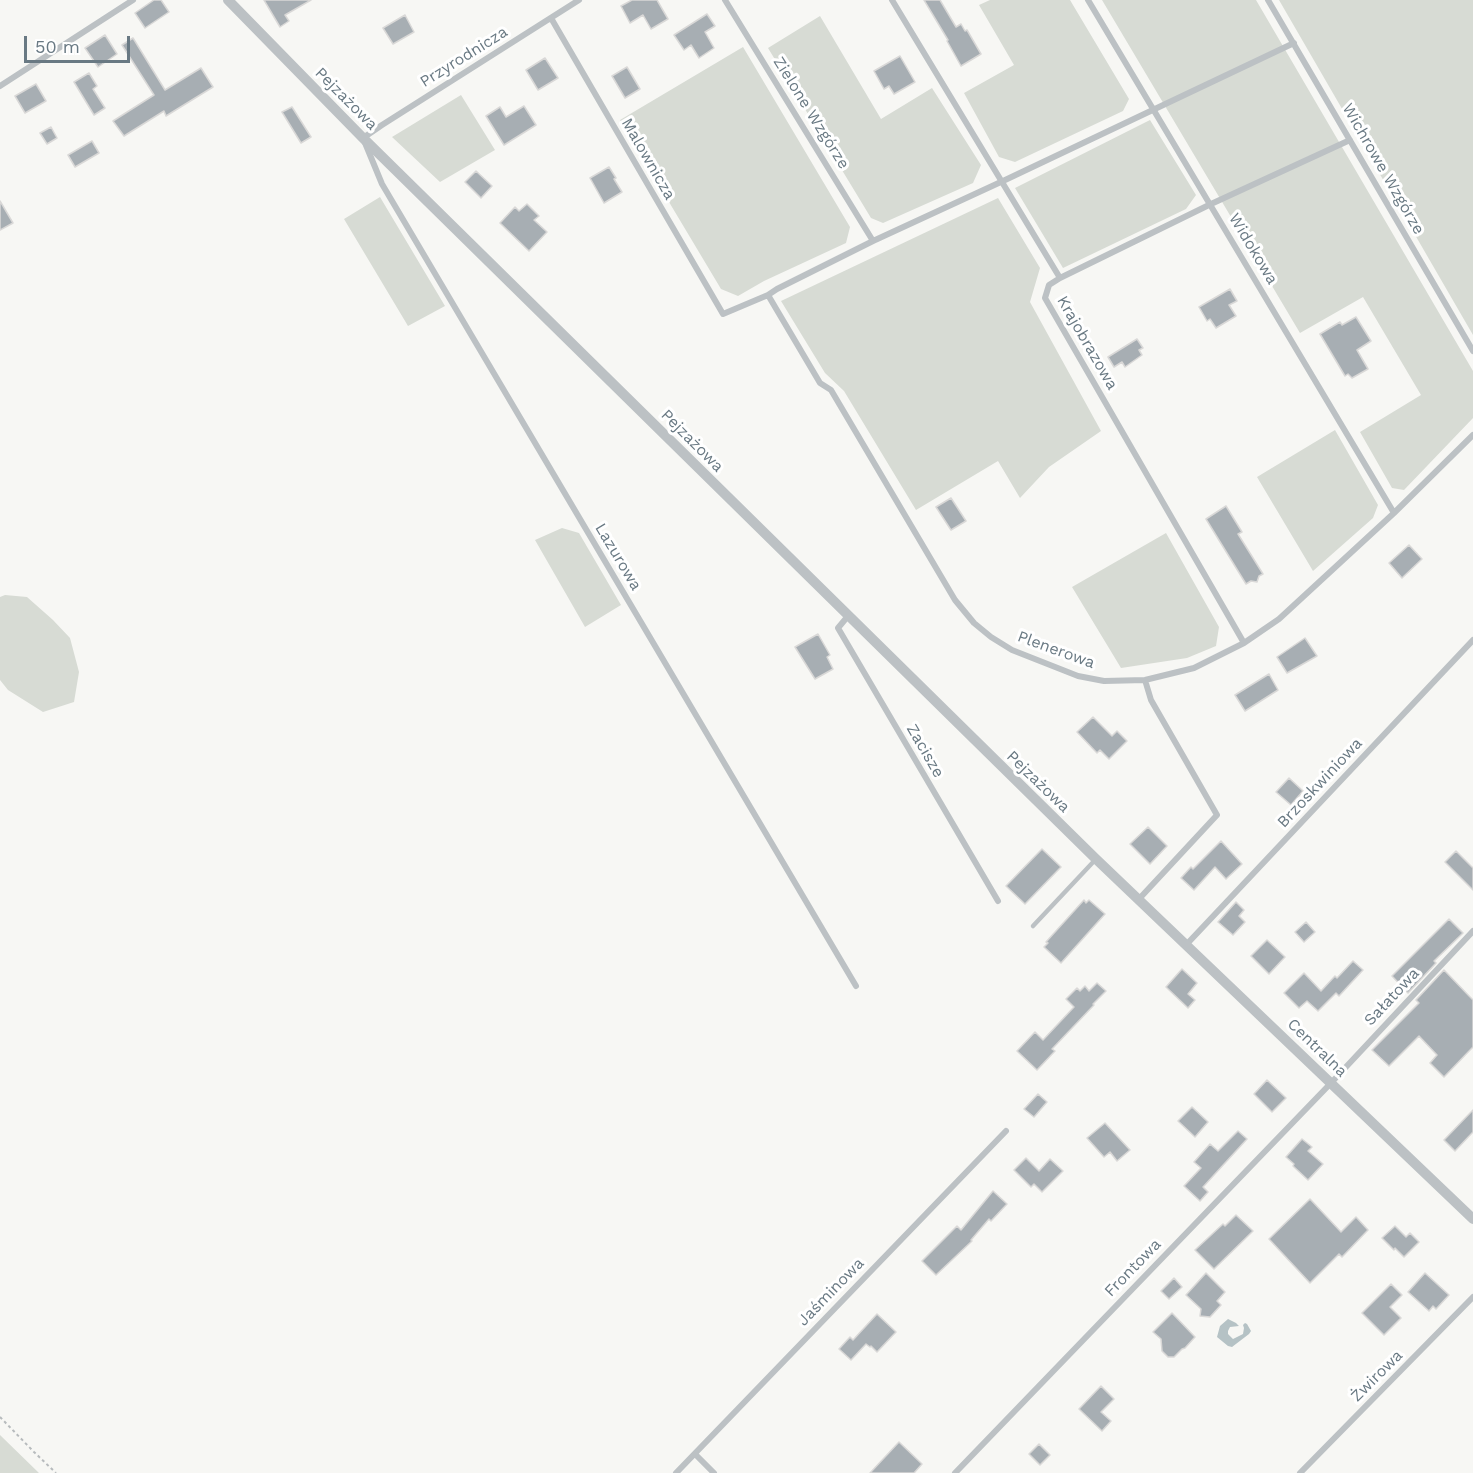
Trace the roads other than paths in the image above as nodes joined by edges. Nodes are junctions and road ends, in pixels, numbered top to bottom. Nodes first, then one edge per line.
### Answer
1 (133, 0) edge
2 (228, 0) edge
3 (579, 0) edge
4 (725, 0) edge
5 (892, 0) edge
6 (1088, 0) edge
7 (1268, 0) edge
8 (550, 18) junction
9 (1293, 43) junction
10 (0, 86) edge
11 (1153, 109) junction
12 (363, 138) junction
13 (1350, 140) junction
14 (1003, 181) junction
15 (1211, 204) junction
16 (873, 241) junction
17 (1060, 278) junction
18 (768, 295) junction
19 (1473, 351) edge
20 (1473, 435) edge
21 (1394, 513) junction
22 (848, 616) junction
23 (1473, 640) edge
24 (1244, 643) junction
25 (1145, 680) junction
26 (1096, 859) junction
27 (1139, 899) junction
28 (998, 901) dead end
29 (1033, 926) dead end
30 (1473, 931) edge
31 (1186, 945) junction
32 (856, 986) dead end
33 (1331, 1083) junction
34 (1006, 1131) dead end
35 (1473, 1219) edge
36 (1473, 1297) edge
37 (694, 1454) junction
38 (676, 1473) edge
39 (714, 1473) edge
40 (955, 1473) edge
41 (1300, 1473) edge

1 - 10 street
2 - 12 street, Pejzażowa
3 - 8 street, Przyrodnicza
4 - 16 street, Zielone Wzgórze
5 - 14 street, Krajobrazowa
6 - 11 street, Widokowa
7 - 9 street, Wichrowe Wzgórze
8 - 12 street, Przyrodnicza
8 - 18 street, Malownicza
9 - 11 street
9 - 13 street, Wichrowe Wzgórze
11 - 14 street
11 - 15 street, Widokowa
12 - 22 street, Pejzażowa
12 - 32 street, Lazurowa
13 - 15 street
13 - 19 street, Wichrowe Wzgórze
14 - 16 street
14 - 17 street, Krajobrazowa
15 - 17 street
15 - 21 street, Widokowa
16 - 18 street
17 - 24 street, Krajobrazowa
18 - 25 street, Plenerowa
20 - 21 street, Plenerowa
21 - 24 street, Plenerowa
22 - 26 street, Pejzażowa
22 - 28 street, Zacisze
23 - 31 street, Brzoskwiniowa
24 - 25 street, Plenerowa
25 - 27 street
26 - 27 street, Pejzażowa
26 - 29 lane
27 - 31 street, Centralna
30 - 33 street, Sałatowa
31 - 33 street, Centralna
33 - 35 street, Centralna
33 - 40 street, Frontowa
34 - 37 street, Jaśminowa
36 - 41 street, Żwirowa
37 - 38 street, Jaśminowa
37 - 39 street

